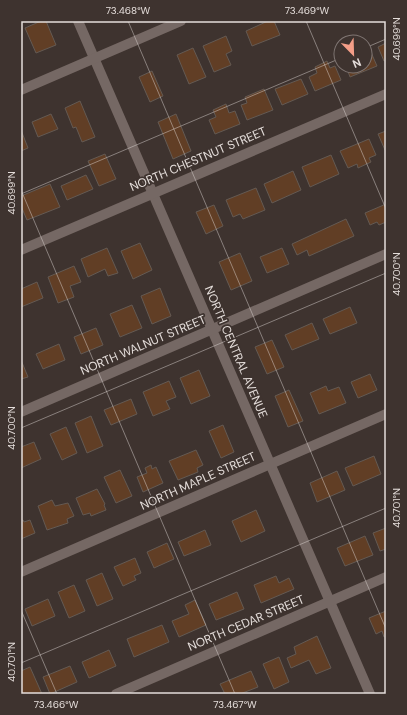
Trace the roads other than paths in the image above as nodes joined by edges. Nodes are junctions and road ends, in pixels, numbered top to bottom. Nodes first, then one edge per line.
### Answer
1 (78, 21) edge
2 (181, 21) edge
3 (94, 58) junction
4 (21, 90) edge
5 (386, 94) edge
6 (153, 193) junction
7 (21, 250) edge
8 (386, 254) edge
9 (212, 329) junction
10 (21, 412) edge
11 (386, 414) edge
12 (270, 464) junction
13 (21, 572) edge
14 (386, 577) edge
15 (329, 601) junction
16 (116, 694) edge
17 (370, 694) edge

1 - 3 street, NORTH CENTRAL AVENUE
2 - 3 street
3 - 4 street
3 - 6 street, NORTH CENTRAL AVENUE
5 - 6 street, NORTH CHESTNUT STREET
6 - 7 street, NORTH CHESTNUT STREET
6 - 9 street, NORTH CENTRAL AVENUE
8 - 9 street, NORTH WALNUT STREET
9 - 10 street, NORTH WALNUT STREET
9 - 12 street, NORTH CENTRAL AVENUE
11 - 12 street, NORTH MAPLE STREET
12 - 13 street, NORTH MAPLE STREET
12 - 15 street, NORTH CENTRAL AVENUE
14 - 15 street, NORTH CEDAR STREET
15 - 16 street, NORTH CEDAR STREET
15 - 17 street, NORTH CENTRAL AVENUE

